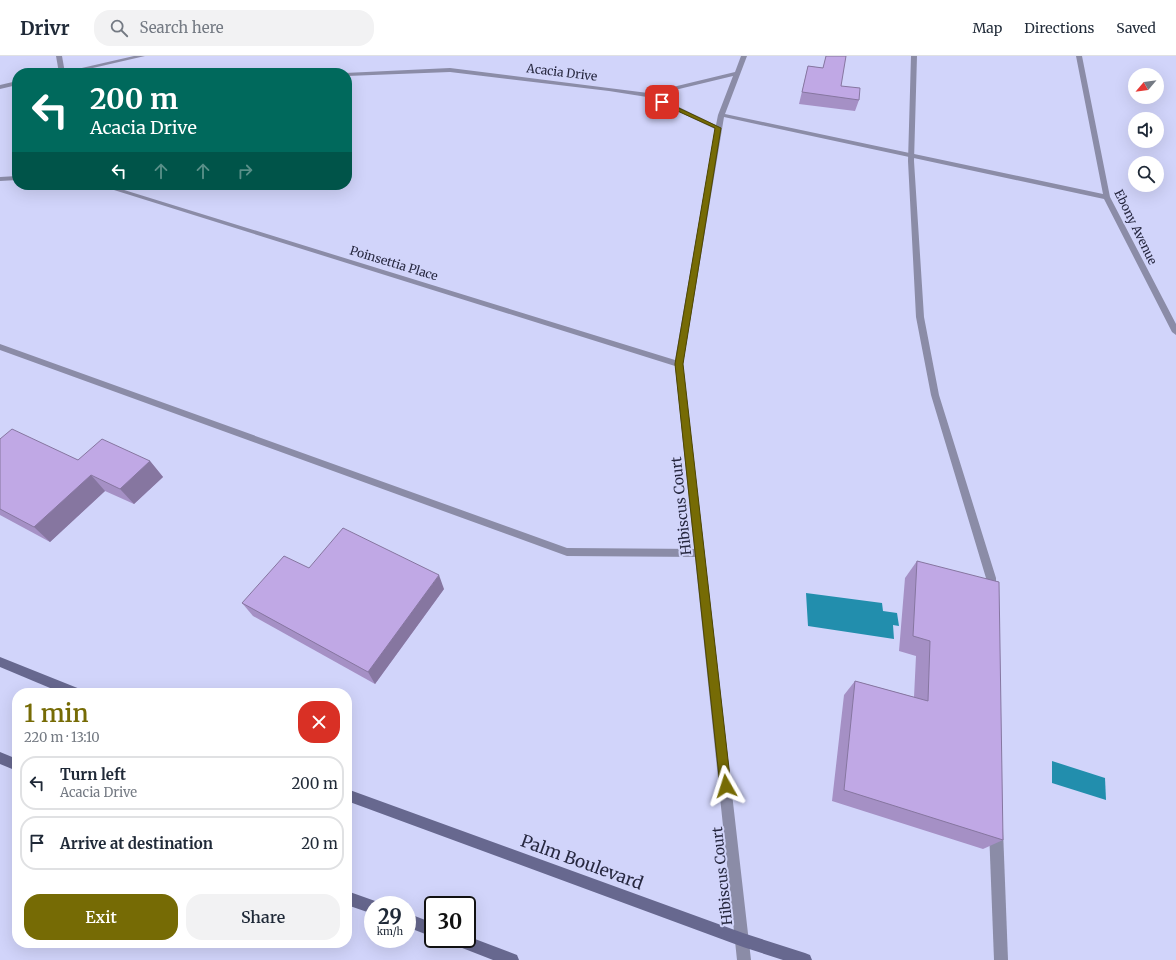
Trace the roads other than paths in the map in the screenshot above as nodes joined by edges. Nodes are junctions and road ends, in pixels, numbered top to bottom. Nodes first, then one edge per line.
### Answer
1 (59, 56) edge
2 (142, 56) edge
3 (744, 56) edge
4 (914, 56) edge
5 (1079, 56) edge
6 (61, 68) edge
7 (86, 68) edge
8 (737, 73) junction
9 (352, 74) edge
10 (12, 84) edge
11 (0, 87) edge
12 (648, 95) junction
13 (720, 115) junction
14 (718, 128) junction
15 (912, 155) junction
16 (12, 178) edge
17 (0, 179) edge
18 (117, 190) edge
19 (1107, 197) junction
20 (1176, 332) edge
21 (0, 346) edge
22 (679, 364) junction
23 (700, 553) junction
24 (991, 601) edge
25 (0, 662) edge
26 (64, 688) edge
27 (0, 758) edge
28 (12, 763) edge
29 (352, 797) edge
30 (996, 818) edge
31 (352, 900) edge
32 (364, 905) edge
33 (743, 940) junction
34 (476, 946) edge
35 (512, 960) edge
36 (744, 960) edge
37 (804, 960) edge
38 (1001, 960) edge

1 - 6 street
2 - 7 street
3 - 8 street, Hibiscus Court
4 - 15 street
5 - 19 street, Ebony Avenue
8 - 12 street
8 - 13 street, Hibiscus Court
9 - 12 street, Acacia Drive
10 - 11 street
12 - 14 street, Acacia Drive
13 - 14 street, Hibiscus Court
13 - 15 street
14 - 22 street, Hibiscus Court
15 - 19 street
15 - 24 street
16 - 17 street
18 - 22 street, Poinsettia Place
19 - 20 street, Ebony Avenue
21 - 23 street
22 - 23 street, Hibiscus Court
23 - 33 street, Hibiscus Court
25 - 26 main road
27 - 28 main road
29 - 33 main road, Palm Boulevard
30 - 38 street
31 - 32 main road
33 - 36 street, Hibiscus Court
33 - 37 main road, Palm Boulevard
34 - 35 main road

